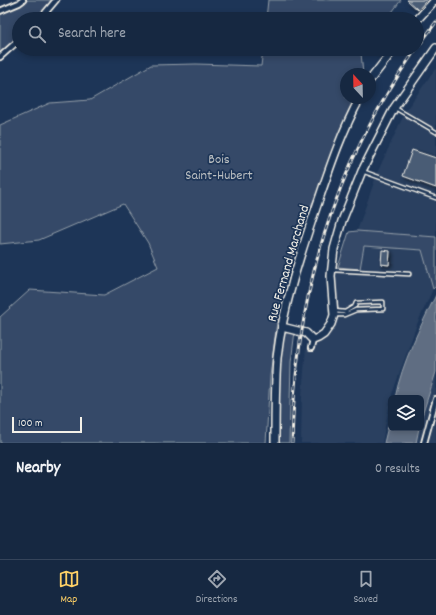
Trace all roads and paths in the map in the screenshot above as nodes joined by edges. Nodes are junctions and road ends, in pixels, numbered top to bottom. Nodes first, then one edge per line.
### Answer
1 (23, 0) edge
2 (56, 0) edge
3 (435, 0) edge
4 (0, 11) edge
5 (46, 12) edge
6 (424, 12) edge
7 (12, 46) edge
8 (436, 48) edge
9 (389, 56) edge
10 (0, 57) edge
11 (376, 72) edge
12 (357, 104) edge
13 (394, 108) junction
14 (436, 132) edge
15 (362, 171) junction
16 (436, 198) edge
17 (331, 270) junction
18 (409, 274) dead end
19 (334, 313) junction
20 (282, 327) junction
21 (313, 340) junction
22 (311, 348) dead end
23 (436, 398) edge
24 (274, 443) edge
25 (424, 443) edge

1 - 4 street
2 - 5 street
3 - 6 street
7 - 10 street
8 - 13 street
9 - 11 street
12 - 20 street, Rue Fernand Marchand
13 - 14 lane
13 - 15 street
15 - 16 lane
15 - 17 street
17 - 18 lane
17 - 19 street
19 - 19 lane
19 - 21 street
20 - 21 street
20 - 24 street, Rue Fernand Marchand
21 - 22 street
23 - 25 street

